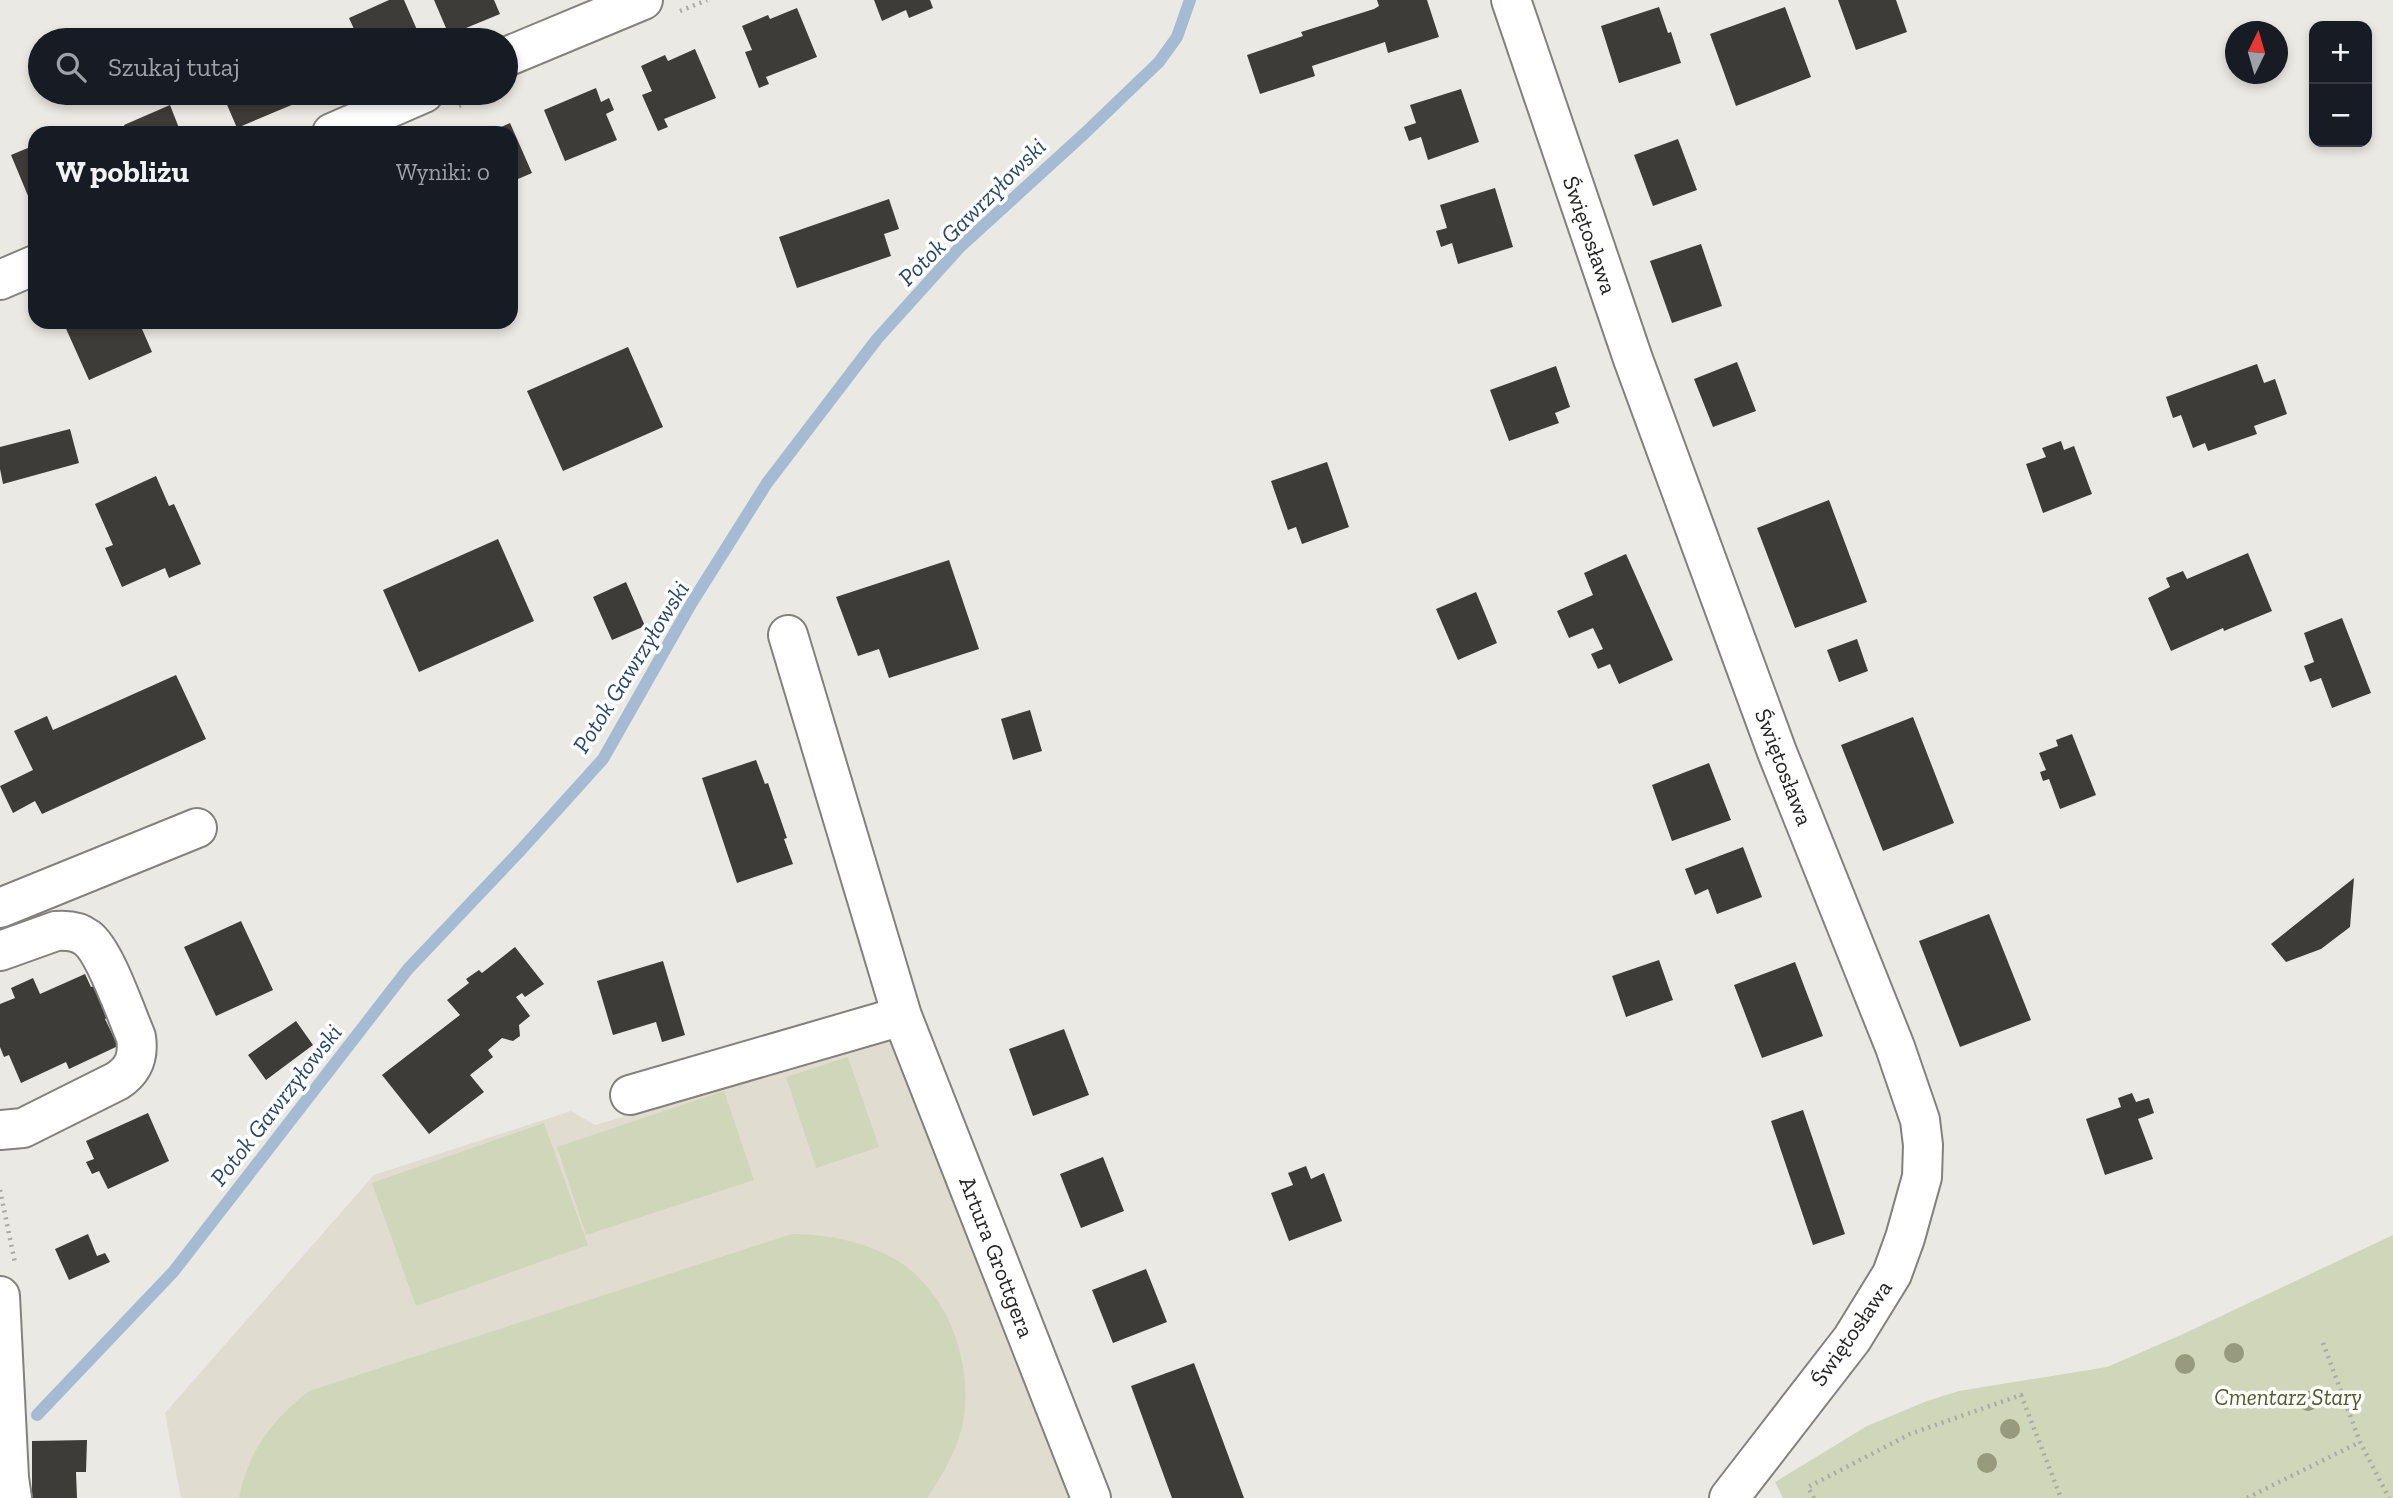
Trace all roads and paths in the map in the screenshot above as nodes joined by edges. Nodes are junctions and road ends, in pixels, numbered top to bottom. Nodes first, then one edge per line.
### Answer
1 (643, 0) edge
2 (1511, 0) edge
3 (518, 52) edge
4 (396, 105) edge
5 (348, 126) edge
6 (28, 268) edge
7 (0, 280) edge
8 (788, 635) dead end
9 (197, 828) dead end
10 (0, 908) edge
11 (0, 951) edge
12 (902, 1016) junction
13 (630, 1095) dead end
14 (0, 1130) edge
15 (0, 1296) edge
16 (2323, 1343) dead end
17 (2360, 1442) junction
18 (12, 1498) edge
19 (1091, 1498) edge
20 (1729, 1498) edge
21 (1814, 1498) edge
22 (2061, 1498) edge
23 (2247, 1498) edge
24 (2389, 1498) edge

1 - 3 street
2 - 20 street, Świętosława
4 - 5 street
6 - 7 street
8 - 12 street, Artura Grottgera
9 - 10 street
11 - 14 street
12 - 13 street
12 - 19 street, Artura Grottgera
15 - 18 street
16 - 17 path
17 - 23 path
17 - 24 path
21 - 22 path

